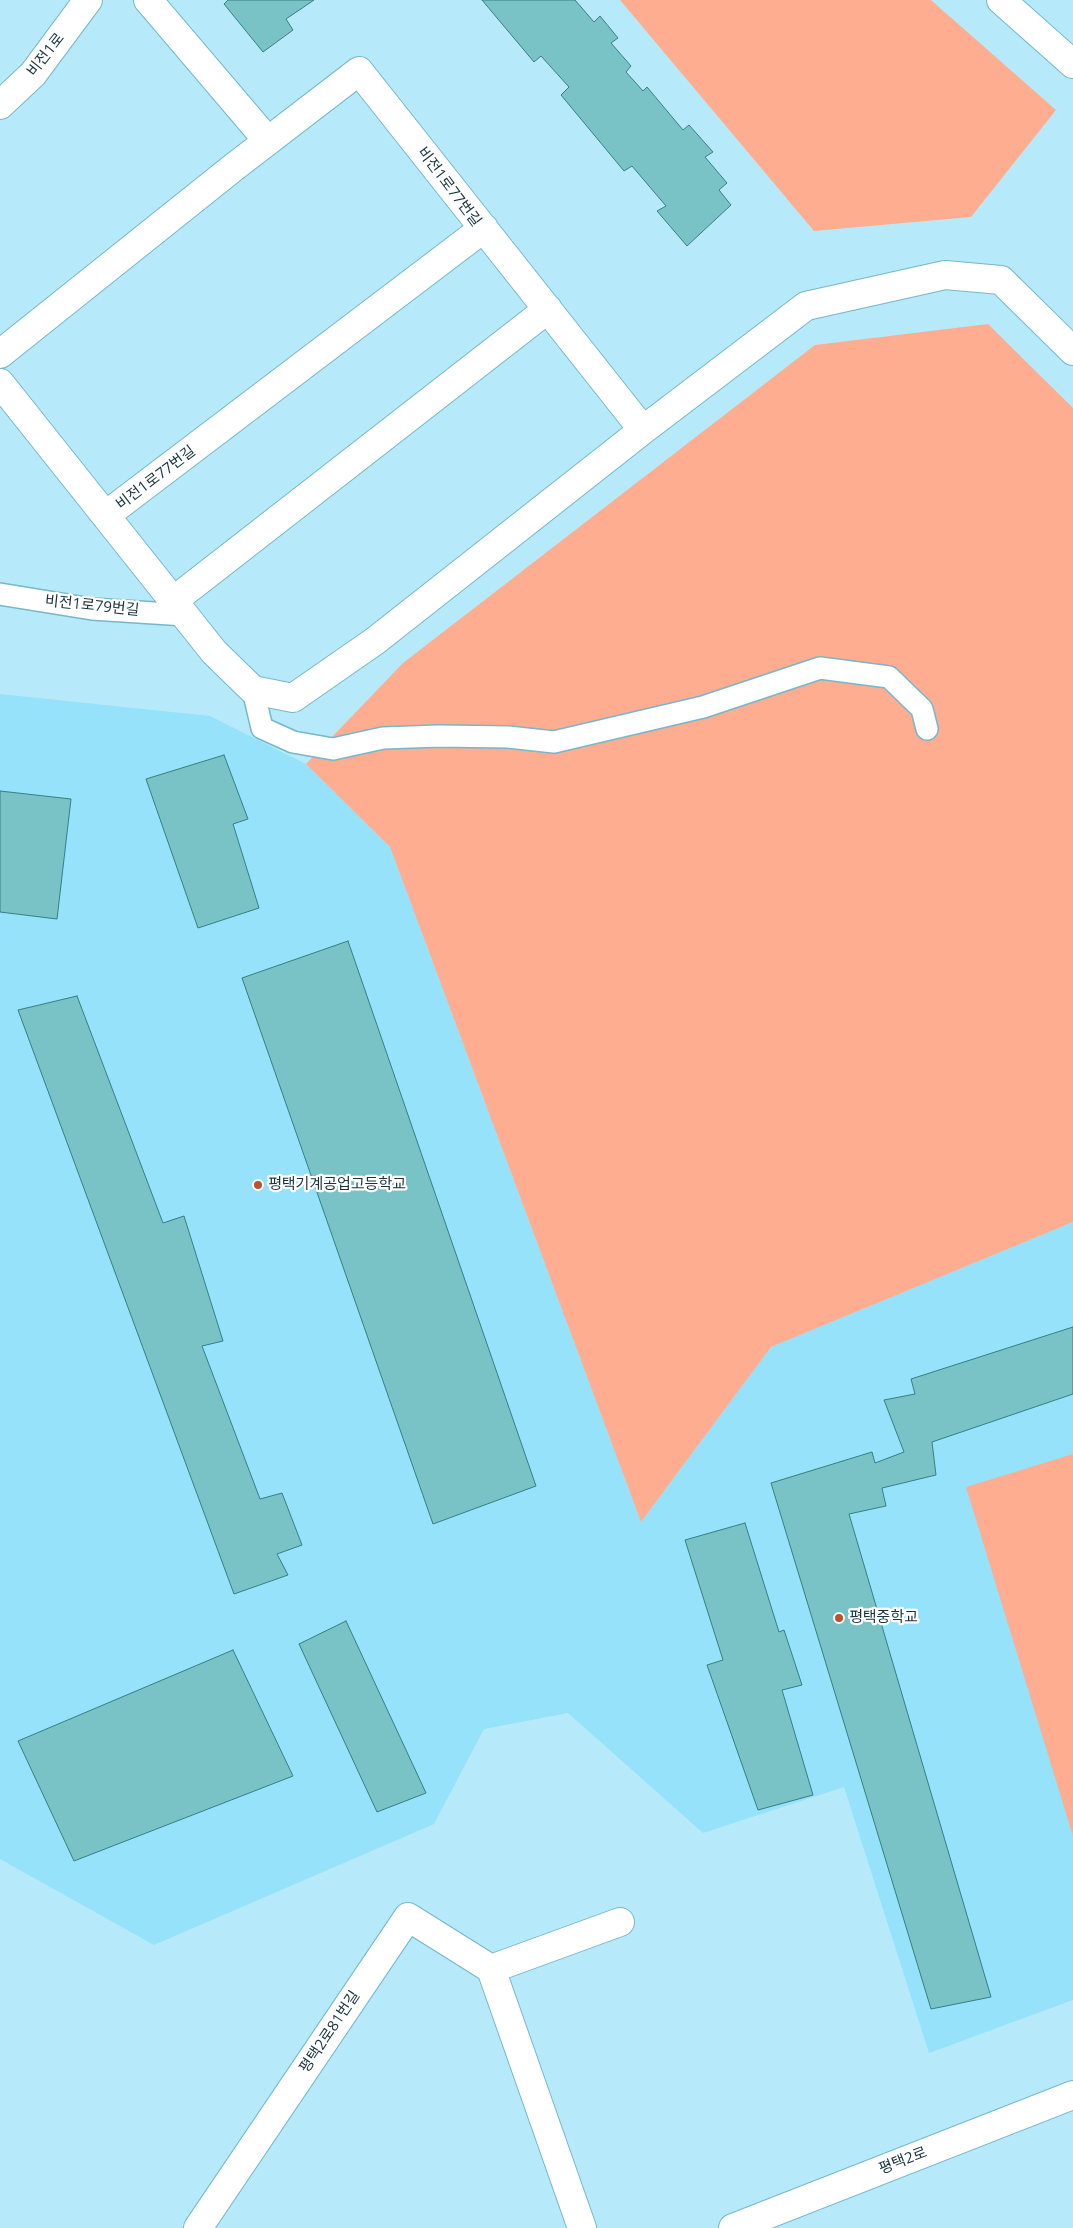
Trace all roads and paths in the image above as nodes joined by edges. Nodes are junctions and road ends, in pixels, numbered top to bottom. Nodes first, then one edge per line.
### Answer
1 (88, 0) edge
2 (148, 0) edge
3 (1002, 0) edge
4 (1073, 64) edge
5 (0, 105) edge
6 (268, 141) junction
7 (484, 228) junction
8 (548, 310) junction
9 (1073, 351) edge
10 (0, 354) edge
11 (0, 383) edge
12 (643, 430) junction
13 (106, 516) junction
14 (0, 594) edge
15 (179, 608) junction
16 (253, 690) junction
17 (927, 729) dead end
18 (620, 1922) dead end
19 (491, 1969) junction
20 (1073, 2095) edge
21 (198, 2228) edge
22 (582, 2228) edge
23 (733, 2228) edge

1 - 5 street, 비전1로
2 - 6 street
3 - 4 street
6 - 7 street, 비전1로77번길
6 - 10 street, 비전1로77번길
7 - 8 street
7 - 13 street, 비전1로77번길
8 - 12 street
8 - 15 street
9 - 12 street
11 - 13 street
12 - 16 street
13 - 15 street, 비전1로77번길
14 - 15 lane, 비전1로79번길
15 - 16 street, 비전1로77번길
16 - 17 lane
18 - 19 street
19 - 21 street, 평택2로81번길
19 - 22 street
20 - 23 street, 평택2로

